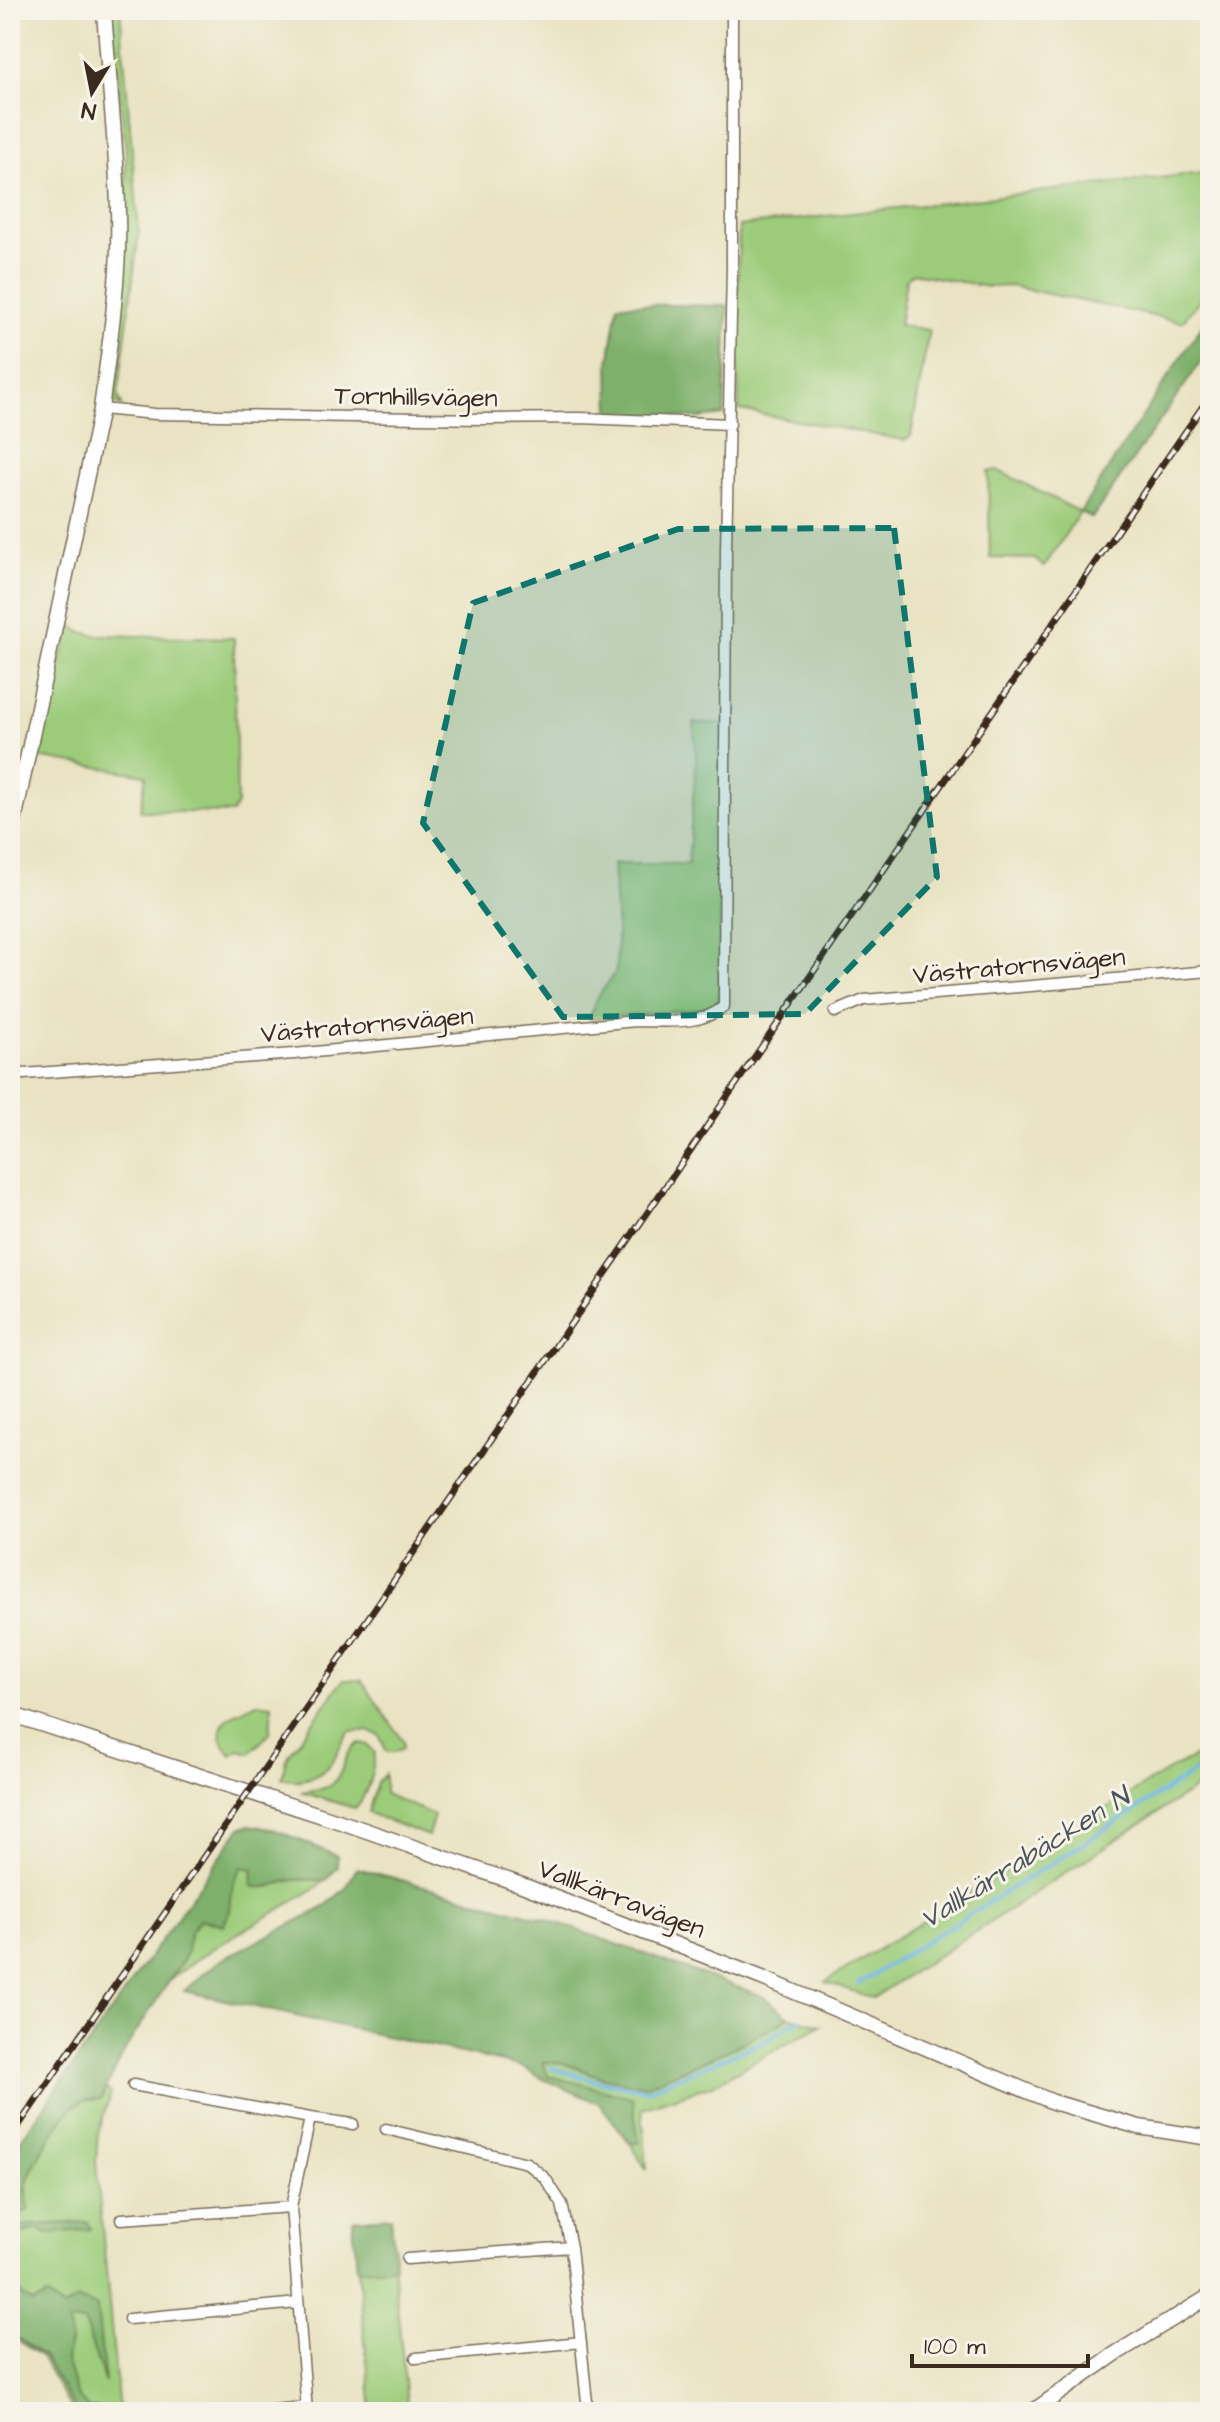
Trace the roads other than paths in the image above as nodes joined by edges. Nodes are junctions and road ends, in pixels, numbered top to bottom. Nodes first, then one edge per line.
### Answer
1 (104, 10) edge
2 (732, 10) edge
3 (101, 409) junction
4 (730, 424) junction
5 (10, 840) edge
6 (1210, 971) edge
7 (835, 1012) dead end
8 (10, 1075) edge
9 (10, 1714) edge
10 (133, 2085) dead end
11 (310, 2118) junction
12 (353, 2124) dead end
13 (386, 2129) dead end
14 (1210, 2138) edge
15 (291, 2207) junction
16 (121, 2219) dead end
17 (571, 2247) junction
18 (407, 2259) dead end
19 (1210, 2296) edge
20 (298, 2303) junction
21 (129, 2319) dead end
22 (581, 2342) junction
23 (416, 2358) dead end
24 (306, 2409) edge
25 (247, 2412) edge
26 (588, 2412) edge
27 (1032, 2412) edge

1 - 3 street
2 - 4 street
3 - 4 street, Tornhillsvägen
3 - 5 street
4 - 8 street, Västratornsvägen
6 - 7 street, Västratornsvägen
9 - 14 street, Vallkärravägen
10 - 11 street
11 - 12 street
11 - 15 street
13 - 17 street
15 - 16 street
15 - 20 street
17 - 18 street
17 - 22 street
19 - 27 street
20 - 21 street
20 - 24 street
22 - 23 street
22 - 26 street
24 - 25 street

